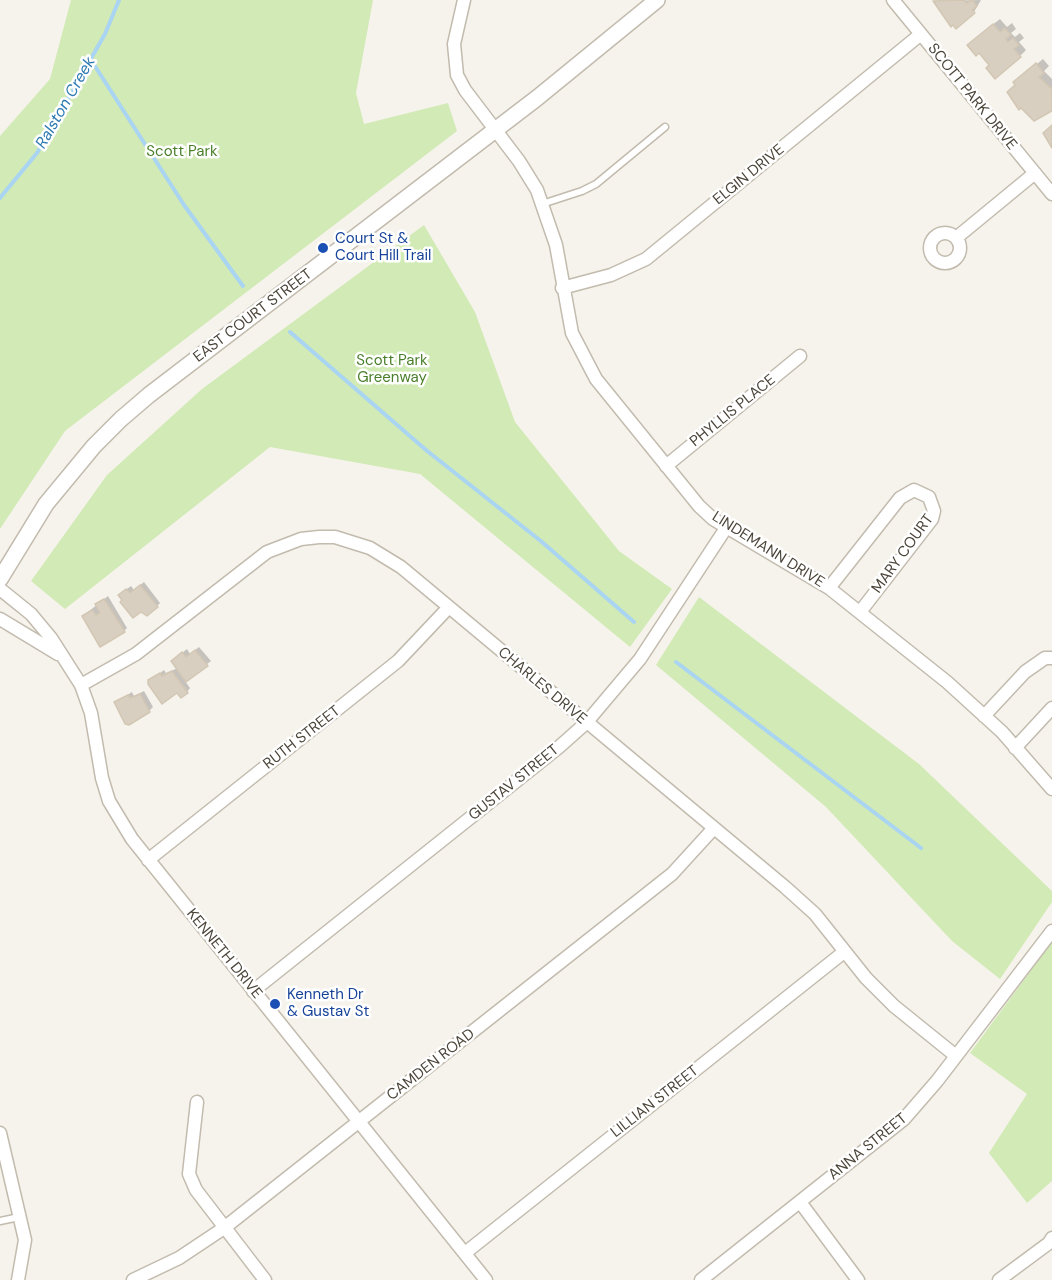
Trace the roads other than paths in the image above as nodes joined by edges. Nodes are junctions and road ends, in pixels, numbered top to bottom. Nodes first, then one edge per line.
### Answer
1 (464, 0) edge
2 (657, 0) edge
3 (893, 0) edge
4 (921, 34) junction
5 (665, 127) dead end
6 (496, 130) junction
7 (1035, 173) junction
8 (1052, 194) edge
9 (542, 204) junction
10 (956, 238) dead end
11 (562, 288) junction
12 (800, 356) dead end
13 (666, 466) junction
14 (726, 528) junction
15 (0, 579) edge
16 (829, 588) junction
17 (0, 589) edge
18 (449, 607) junction
19 (860, 612) junction
20 (0, 619) edge
21 (60, 656) junction
22 (1052, 658) edge
23 (81, 685) junction
24 (1052, 708) edge
25 (984, 716) junction
26 (586, 723) junction
27 (1015, 748) junction
28 (1052, 789) edge
29 (714, 828) junction
30 (148, 860) junction
31 (1052, 931) edge
32 (844, 952) junction
33 (253, 991) junction
34 (956, 1056) junction
35 (197, 1102) dead end
36 (361, 1121) junction
37 (0, 1133) edge
38 (800, 1202) junction
39 (19, 1217) junction
40 (0, 1221) edge
41 (224, 1228) junction
42 (1052, 1238) edge
43 (465, 1253) junction
44 (155, 1276) edge
45 (18, 1280) edge
46 (133, 1280) edge
47 (265, 1280) edge
48 (486, 1280) edge
49 (701, 1280) edge
50 (858, 1280) edge
51 (999, 1280) edge

1 - 6 street
2 - 6 street, EAST COURT STREET
3 - 4 street, SCOTT PARK DRIVE
4 - 7 street, SCOTT PARK DRIVE
4 - 11 street, ELGIN DRIVE
5 - 9 lane
6 - 9 street, LINDEMANN DRIVE
6 - 15 street, EAST COURT STREET
7 - 8 street, SCOTT PARK DRIVE
7 - 10 street
9 - 11 street, LINDEMANN DRIVE
11 - 13 street, LINDEMANN DRIVE
12 - 13 street, PHYLLIS PLACE
13 - 14 street, LINDEMANN DRIVE
14 - 16 street, LINDEMANN DRIVE
14 - 26 street, GUSTAV STREET
16 - 19 street, LINDEMANN DRIVE
16 - 19 street, MARY COURT
17 - 21 street, KENNETH DRIVE
18 - 23 street, CHARLES DRIVE
18 - 26 street, CHARLES DRIVE
18 - 30 street, RUTH STREET
19 - 25 street, LINDEMANN DRIVE
20 - 21 street, KENNETH DRIVE
21 - 23 street, KENNETH DRIVE
22 - 25 street
23 - 30 street, KENNETH DRIVE
24 - 27 street
25 - 27 street, LINDEMANN DRIVE
26 - 29 street, CHARLES DRIVE
26 - 33 street, GUSTAV STREET
27 - 28 street, LINDEMANN DRIVE
29 - 32 street, CHARLES DRIVE
29 - 36 street, CAMDEN ROAD
30 - 33 street, KENNETH DRIVE
31 - 34 street, ANNA STREET
32 - 34 street, CHARLES DRIVE
32 - 43 street, LILLIAN STREET
33 - 36 street, KENNETH DRIVE
34 - 38 street, ANNA STREET
35 - 41 street
36 - 41 street, CAMDEN ROAD
36 - 43 street, KENNETH DRIVE
37 - 39 street
38 - 49 street, ANNA STREET
38 - 50 street
39 - 40 lane
39 - 45 street
41 - 44 street, CAMDEN ROAD
41 - 47 street
42 - 51 street
43 - 48 street, KENNETH DRIVE
44 - 46 street, CAMDEN ROAD

